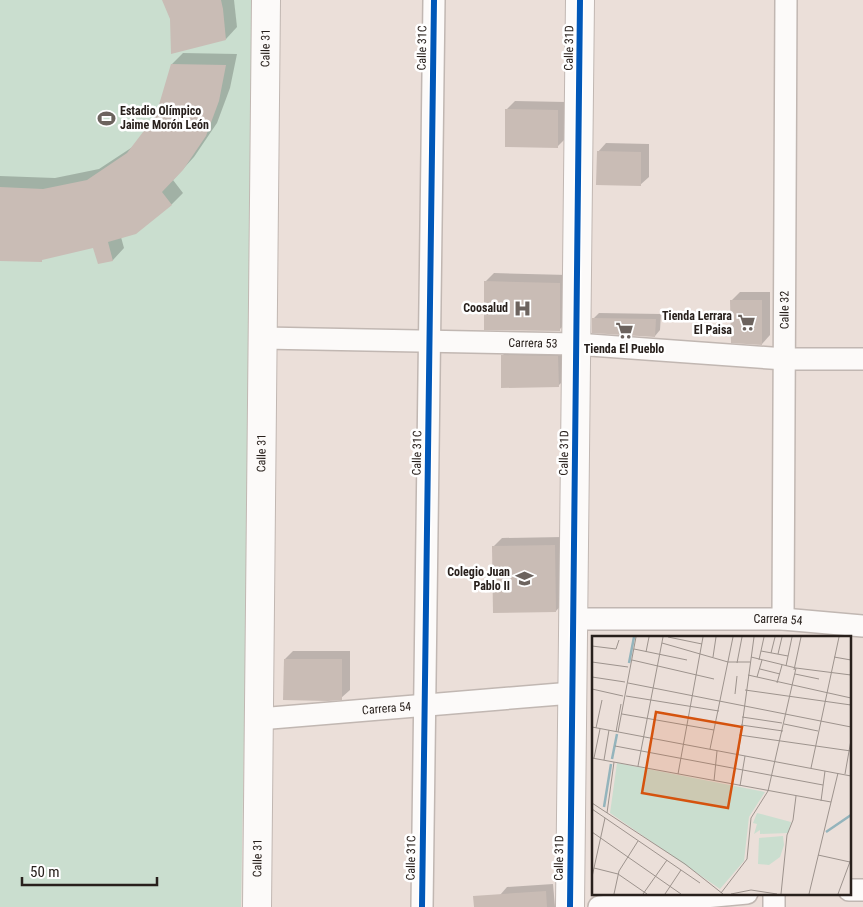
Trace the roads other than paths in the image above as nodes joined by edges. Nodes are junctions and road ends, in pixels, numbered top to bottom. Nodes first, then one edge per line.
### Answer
1 (266, 0) edge
2 (434, 0) edge
3 (580, 0) edge
4 (786, 0) edge
5 (263, 338) junction
6 (430, 341) junction
7 (576, 344) junction
8 (785, 359) junction
9 (863, 359) edge
10 (573, 619) junction
11 (783, 619) junction
12 (863, 626) edge
13 (572, 694) junction
14 (425, 705) junction
15 (259, 719) junction
16 (850, 890) edge
17 (863, 890) edge
18 (736, 894) edge
19 (774, 894) edge
20 (257, 907) edge
21 (422, 907) edge
22 (570, 907) edge
23 (599, 907) edge
24 (774, 907) edge

1 - 5 street, Calle 31
2 - 6 street, Calle 31C
3 - 7 street, Calle 31D
4 - 8 street, Calle 32
5 - 6 street, Carrera 53
5 - 15 street, Calle 31
6 - 7 street, Carrera 53
6 - 14 street, Calle 31C
7 - 8 street, Carrera 53
7 - 10 street, Calle 31D
8 - 9 street, Carrera 53
8 - 11 street, Calle 32
10 - 11 street, Carrera 54
10 - 13 street, Calle 31D
11 - 12 street, Carrera 54
13 - 14 street, Carrera 54
13 - 22 street, Calle 31D
14 - 15 street, Carrera 54
14 - 21 street, Calle 31C
15 - 20 street, Calle 31
16 - 17 street
18 - 23 street
19 - 24 street

